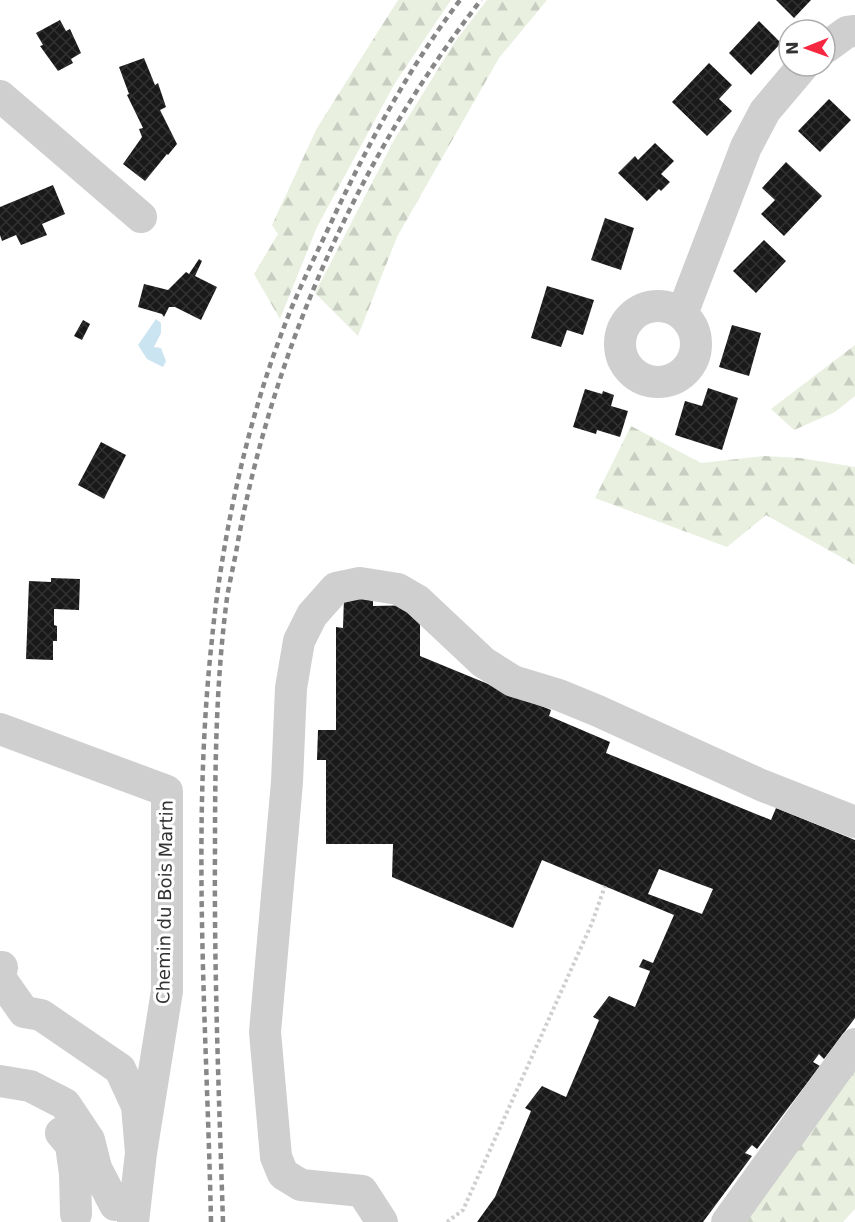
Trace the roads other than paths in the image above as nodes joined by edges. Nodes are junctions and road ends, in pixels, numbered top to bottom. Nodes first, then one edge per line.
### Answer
1 (855, 31) edge
2 (837, 39) edge
3 (793, 78) edge
4 (0, 96) edge
5 (141, 217) dead end
6 (682, 314) dead end
7 (0, 729) edge
8 (855, 822) edge
9 (2, 967) dead end
10 (12, 1012) edge
11 (855, 1044) edge
12 (0, 1081) edge
13 (0, 1102) edge
14 (141, 1153) junction
15 (126, 1216) edge
16 (74, 1218) edge
17 (382, 1222) edge
18 (727, 1222) edge

1 - 2 street
3 - 6 street
4 - 5 street
7 - 14 street, Chemin du Bois Martin
8 - 17 street
9 - 10 street
10 - 14 street
11 - 18 street
12 - 15 street
13 - 16 street
14 - 15 street
15 - 16 street

